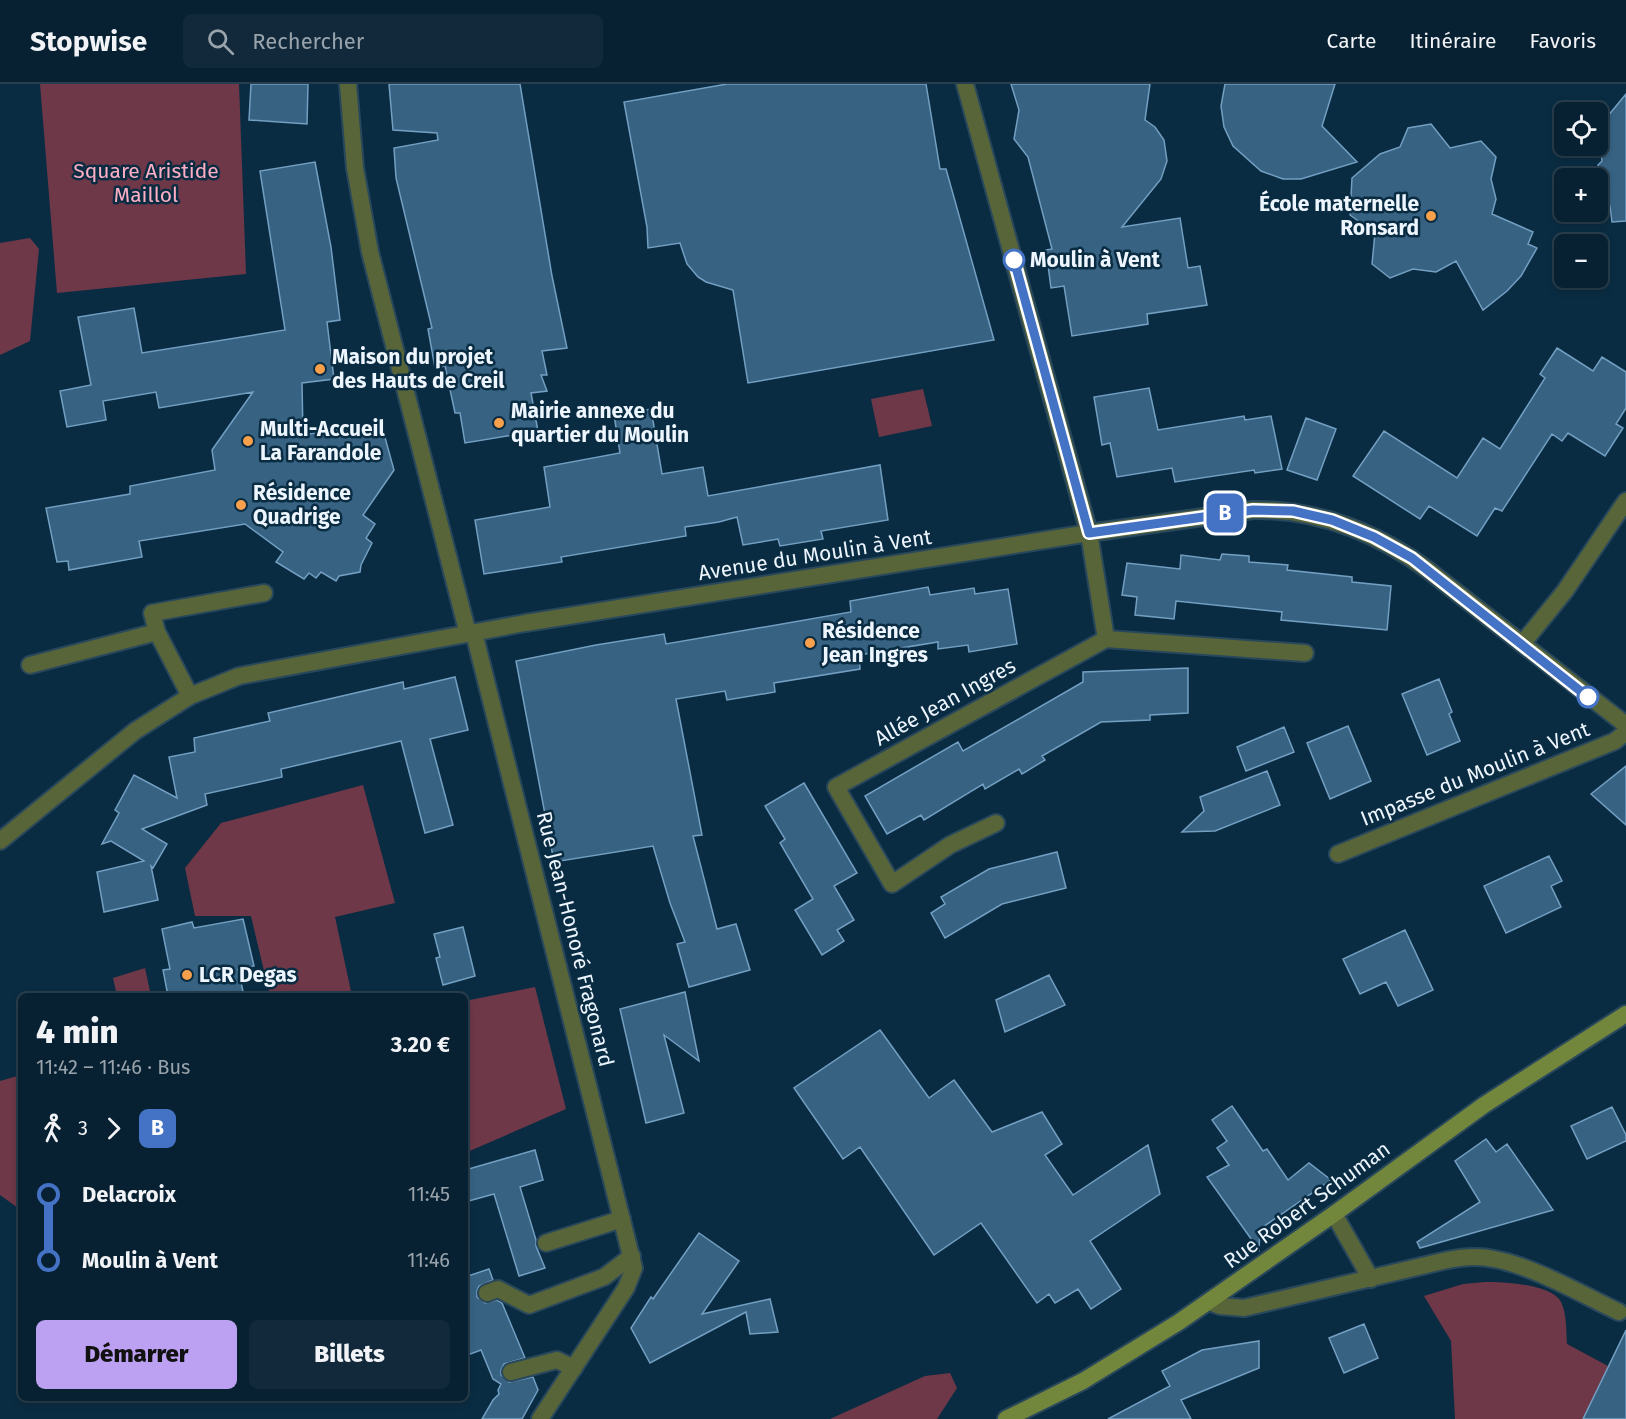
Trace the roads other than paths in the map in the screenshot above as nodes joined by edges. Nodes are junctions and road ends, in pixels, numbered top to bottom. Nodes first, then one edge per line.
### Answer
1 (348, 84) edge
2 (965, 84) edge
3 (1626, 501) edge
4 (1089, 533) junction
5 (264, 593) dead end
6 (157, 632) junction
7 (471, 634) junction
8 (1106, 639) junction
9 (1522, 644) junction
10 (1305, 653) dead end
11 (30, 665) dead end
12 (190, 696) junction
13 (1626, 725) edge
14 (1626, 732) edge
15 (996, 822) dead end
16 (0, 841) edge
17 (1338, 854) dead end
18 (1626, 1014) edge
19 (1334, 1214) junction
20 (622, 1219) junction
21 (546, 1243) dead end
22 (632, 1256) junction
23 (1371, 1279) junction
24 (487, 1293) dead end
25 (1210, 1302) junction
26 (1624, 1312) edge
27 (574, 1368) junction
28 (511, 1372) dead end
29 (540, 1419) edge
30 (1006, 1419) edge

1 - 7 street, Rue Jean-Honoré Fragonard
2 - 4 street
3 - 9 street
4 - 7 street, Avenue du Moulin à Vent
4 - 8 street
4 - 9 street, Avenue du Moulin à Vent
5 - 6 street
6 - 11 street
6 - 12 street
7 - 12 street, Avenue du Moulin à Vent
7 - 20 street, Rue Jean-Honoré Fragonard
8 - 10 street
8 - 15 street, Allée Jean Ingres
9 - 13 street, Avenue du Moulin à Vent
12 - 16 street, Avenue du Moulin à Vent
14 - 17 street, Impasse du Moulin à Vent
18 - 19 main road, Rue Robert Schuman
19 - 23 street
19 - 25 main road, Rue Robert Schuman
20 - 21 street
20 - 22 street, Rue Jean-Honoré Fragonard
22 - 24 street
22 - 27 street
23 - 25 street
23 - 26 street
25 - 30 main road, Rue Robert Schuman
27 - 28 street
27 - 29 street

